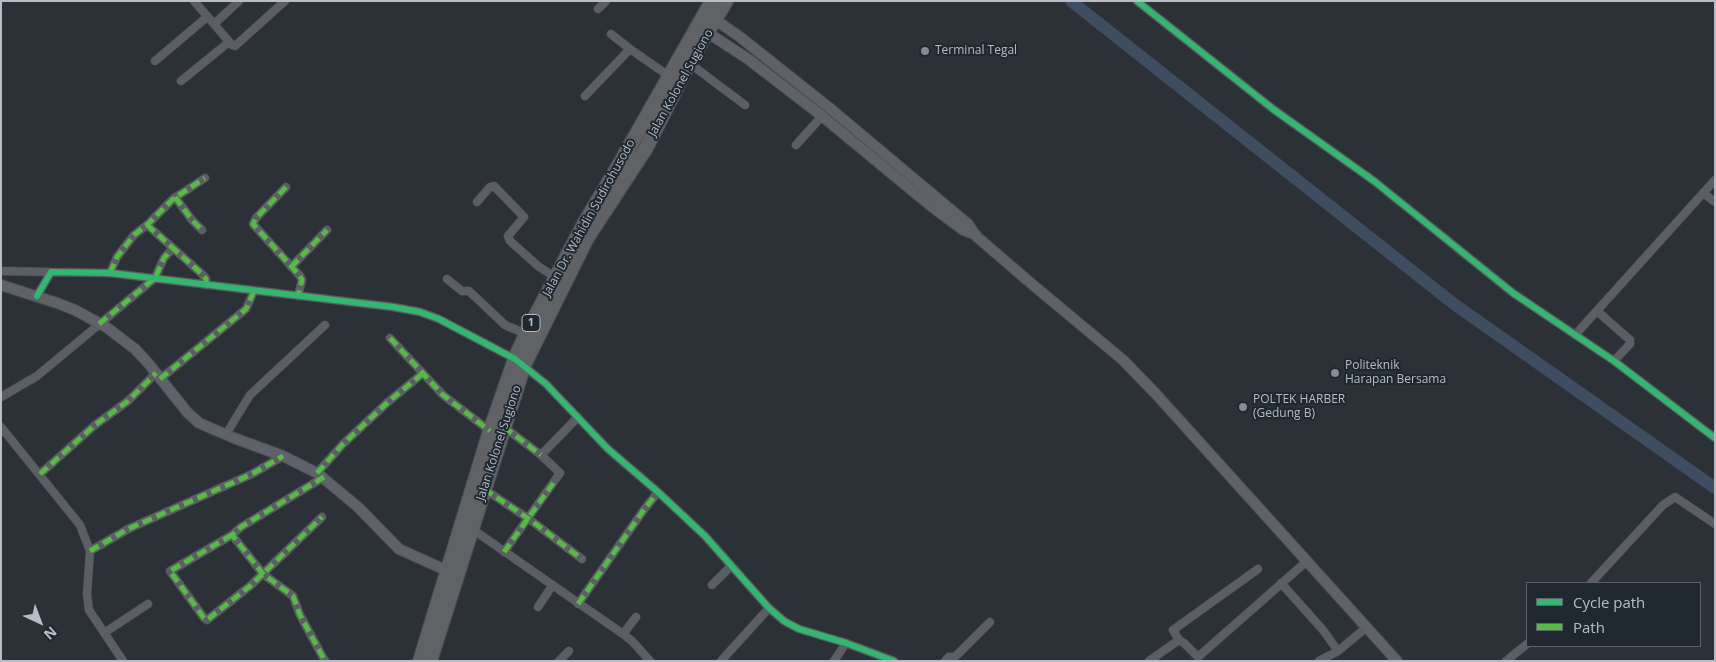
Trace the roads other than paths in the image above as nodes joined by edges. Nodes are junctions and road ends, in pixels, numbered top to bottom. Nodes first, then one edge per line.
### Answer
1 (194, 1) edge
2 (239, 1) edge
3 (285, 1) edge
4 (606, 1) edge
5 (1137, 1) edge
6 (712, 7) edge
7 (598, 9) dead end
8 (208, 17) junction
9 (214, 24) junction
10 (702, 29) junction
11 (611, 34) dead end
12 (229, 42) junction
13 (630, 49) junction
14 (155, 61) dead end
15 (689, 63) junction
16 (784, 72) junction
17 (666, 73) junction
18 (181, 81) dead end
19 (778, 82) junction
20 (585, 96) dead end
21 (745, 105) dead end
22 (822, 116) junction
23 (796, 145) dead end
24 (204, 178) dead end
25 (1715, 180) edge
26 (286, 187) dead end
27 (1703, 193) junction
28 (175, 197) junction
29 (477, 202) dead end
30 (1715, 202) edge
31 (147, 225) junction
32 (202, 230) dead end
33 (327, 230) dead end
34 (976, 236) junction
35 (173, 248) junction
36 (290, 267) junction
37 (111, 270) junction
38 (1, 271) edge
39 (51, 272) junction
40 (156, 275) junction
41 (555, 277) junction
42 (447, 279) dead end
43 (206, 282) junction
44 (1, 285) edge
45 (254, 291) junction
46 (299, 294) junction
47 (37, 296) junction
48 (1597, 311) junction
49 (99, 324) junction
50 (325, 324) dead end
51 (526, 334) junction
52 (1576, 336) junction
53 (390, 338) dead end
54 (1614, 361) junction
55 (520, 362) junction
56 (422, 374) junction
57 (158, 376) junction
58 (1, 397) edge
59 (578, 417) junction
60 (1, 427) edge
61 (497, 429) junction
62 (226, 434) junction
63 (1715, 438) edge
64 (541, 455) junction
65 (284, 456) junction
66 (40, 474) junction
67 (321, 475) junction
68 (484, 489) junction
69 (658, 492) junction
70 (322, 517) dead end
71 (528, 519) junction
72 (303, 522) dead end
73 (1715, 524) edge
74 (472, 529) junction
75 (310, 530) junction
76 (232, 535) junction
77 (90, 551) junction
78 (504, 552) junction
79 (582, 559) dead end
80 (1307, 561) junction
81 (731, 566) junction
82 (1258, 568) dead end
83 (452, 573) junction
84 (263, 574) junction
85 (1592, 582) edge
86 (1281, 583) junction
87 (712, 585) dead end
88 (552, 586) junction
89 (148, 604) dead end
90 (578, 604) junction
91 (538, 607) dead end
92 (769, 608) junction
93 (636, 618) dead end
94 (990, 622) dead end
95 (1363, 631) junction
96 (104, 633) junction
97 (623, 634) junction
98 (1179, 640) junction
99 (846, 643) junction
100 (1526, 645) edge
101 (569, 651) dead end
102 (1338, 651) junction
103 (1197, 659) edge
104 (123, 661) edge
105 (325, 661) edge
106 (420, 661) edge
107 (430, 661) edge
108 (559, 661) edge
109 (650, 661) edge
110 (721, 661) edge
111 (834, 661) edge
112 (894, 661) edge
113 (945, 661) edge
114 (1149, 661) edge
115 (1319, 661) edge
116 (1397, 661) edge
117 (1506, 661) edge

1 - 8 street
2 - 9 street
3 - 12 street
4 - 7 street
5 - 52 street
6 - 10 highway, Jalan Dr. Wahidin Sudirohusodo / 1
6 - 16 main road
8 - 9 street
8 - 14 street
9 - 12 street
10 - 15 highway, Jalan Kolonel Sugiono / 1
10 - 17 highway, Jalan Dr. Wahidin Sudirohusodo / 1
10 - 19 main road
11 - 13 street
12 - 18 street
13 - 17 street
13 - 20 street
15 - 21 street
15 - 55 highway, Jalan Kolonel Sugiono / 1
16 - 19 main road
16 - 34 main road
17 - 41 highway, Jalan Dr. Wahidin Sudirohusodo / 1
19 - 22 main road
22 - 23 street
22 - 34 main road
24 - 28 street
25 - 27 street
26 - 36 street
27 - 30 street
27 - 48 street
28 - 31 street
28 - 32 street
29 - 41 street
31 - 35 street
31 - 37 street
33 - 36 street
34 - 80 main road
35 - 40 street
35 - 43 street
36 - 46 street
37 - 39 street
37 - 40 street
38 - 39 street
39 - 47 street
40 - 43 street
40 - 49 street
41 - 51 highway, Jalan Dr. Wahidin Sudirohusodo / 1
42 - 51 street
43 - 45 street
44 - 47 main road
45 - 46 street
45 - 57 street
46 - 55 street
47 - 49 main road
48 - 52 street
48 - 54 street
49 - 57 main road
49 - 58 street
50 - 62 street
51 - 55 highway, Jalan Dr. Wahidin Sudirohusodo / 1
52 - 54 street
53 - 56 street
54 - 63 street
55 - 59 street
55 - 61 highway, Jalan Dr. Wahidin Sudirohusodo / 1
56 - 61 street
56 - 67 street
57 - 62 main road
57 - 66 street
59 - 64 street
59 - 69 street
60 - 66 street
61 - 64 street
61 - 68 highway, Jalan Kolonel Sugiono / 1
61 - 83 highway, Jalan Dr. Wahidin Sudirohusodo / 1
62 - 65 main road
64 - 71 street
65 - 67 main road
65 - 77 street
66 - 77 street
67 - 76 street
67 - 83 main road
68 - 71 street
68 - 74 highway, Jalan Kolonel Sugiono / 1
69 - 81 street
69 - 90 street
70 - 75 street
71 - 78 street
71 - 79 street
72 - 75 street
73 - 85 street
74 - 78 street
74 - 83 highway, Jalan Kolonel Sugiono / 1
75 - 84 street
76 - 84 street
76 - 84 street
77 - 96 street
78 - 88 street
80 - 86 street
80 - 95 main road
81 - 87 street
81 - 92 street
82 - 98 street
83 - 106 highway, Jalan Dr. Wahidin Sudirohusodo / 1
83 - 107 highway, Jalan Kolonel Sugiono / 1
84 - 105 street
86 - 102 street
86 - 103 street
88 - 90 street
88 - 91 street
89 - 96 street
90 - 97 street
92 - 99 street
92 - 110 street
93 - 97 street
94 - 113 street
95 - 102 street
95 - 116 main road
96 - 104 street
97 - 109 street
98 - 103 street
98 - 114 street
99 - 111 street
99 - 112 street
100 - 117 street
101 - 108 street
102 - 115 street

